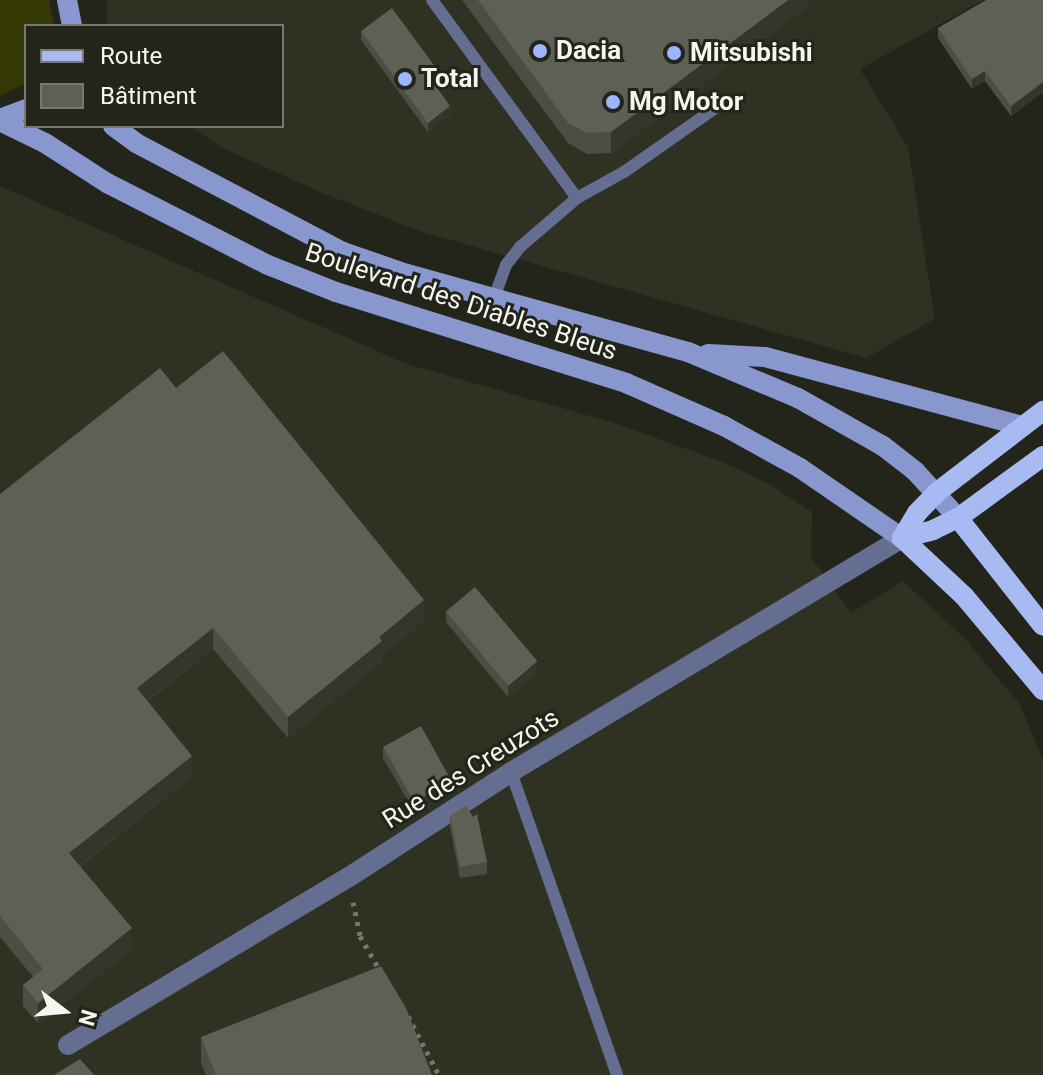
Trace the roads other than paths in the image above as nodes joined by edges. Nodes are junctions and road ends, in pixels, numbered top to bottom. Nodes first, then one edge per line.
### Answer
1 (67, 0) edge
2 (432, 0) edge
3 (72, 24) edge
4 (717, 107) dead end
5 (24, 110) edge
6 (0, 120) edge
7 (116, 128) edge
8 (577, 198) junction
9 (494, 298) junction
10 (688, 352) junction
11 (1043, 411) edge
12 (1023, 426) junction
13 (1043, 456) edge
14 (936, 493) junction
15 (958, 518) junction
16 (902, 538) junction
17 (1043, 626) edge
18 (1043, 690) edge
19 (511, 772) junction
20 (68, 1045) dead end
21 (617, 1075) edge

1 - 3 main road
2 - 8 lane
4 - 8 lane
5 - 6 main road
6 - 16 main road, Boulevard des Diables Bleus
7 - 9 main road, Boulevard des Diables Bleus
8 - 9 lane
9 - 10 main road, Boulevard des Diables Bleus
10 - 12 main road
10 - 14 main road, Boulevard des Diables Bleus
11 - 12 main road
12 - 14 main road
13 - 15 main road
14 - 15 main road, Boulevard des Diables Bleus
14 - 16 main road
15 - 16 main road
15 - 17 main road
16 - 18 main road
16 - 19 street, Rue des Creuzots
19 - 20 street, Rue des Creuzots
19 - 21 lane

